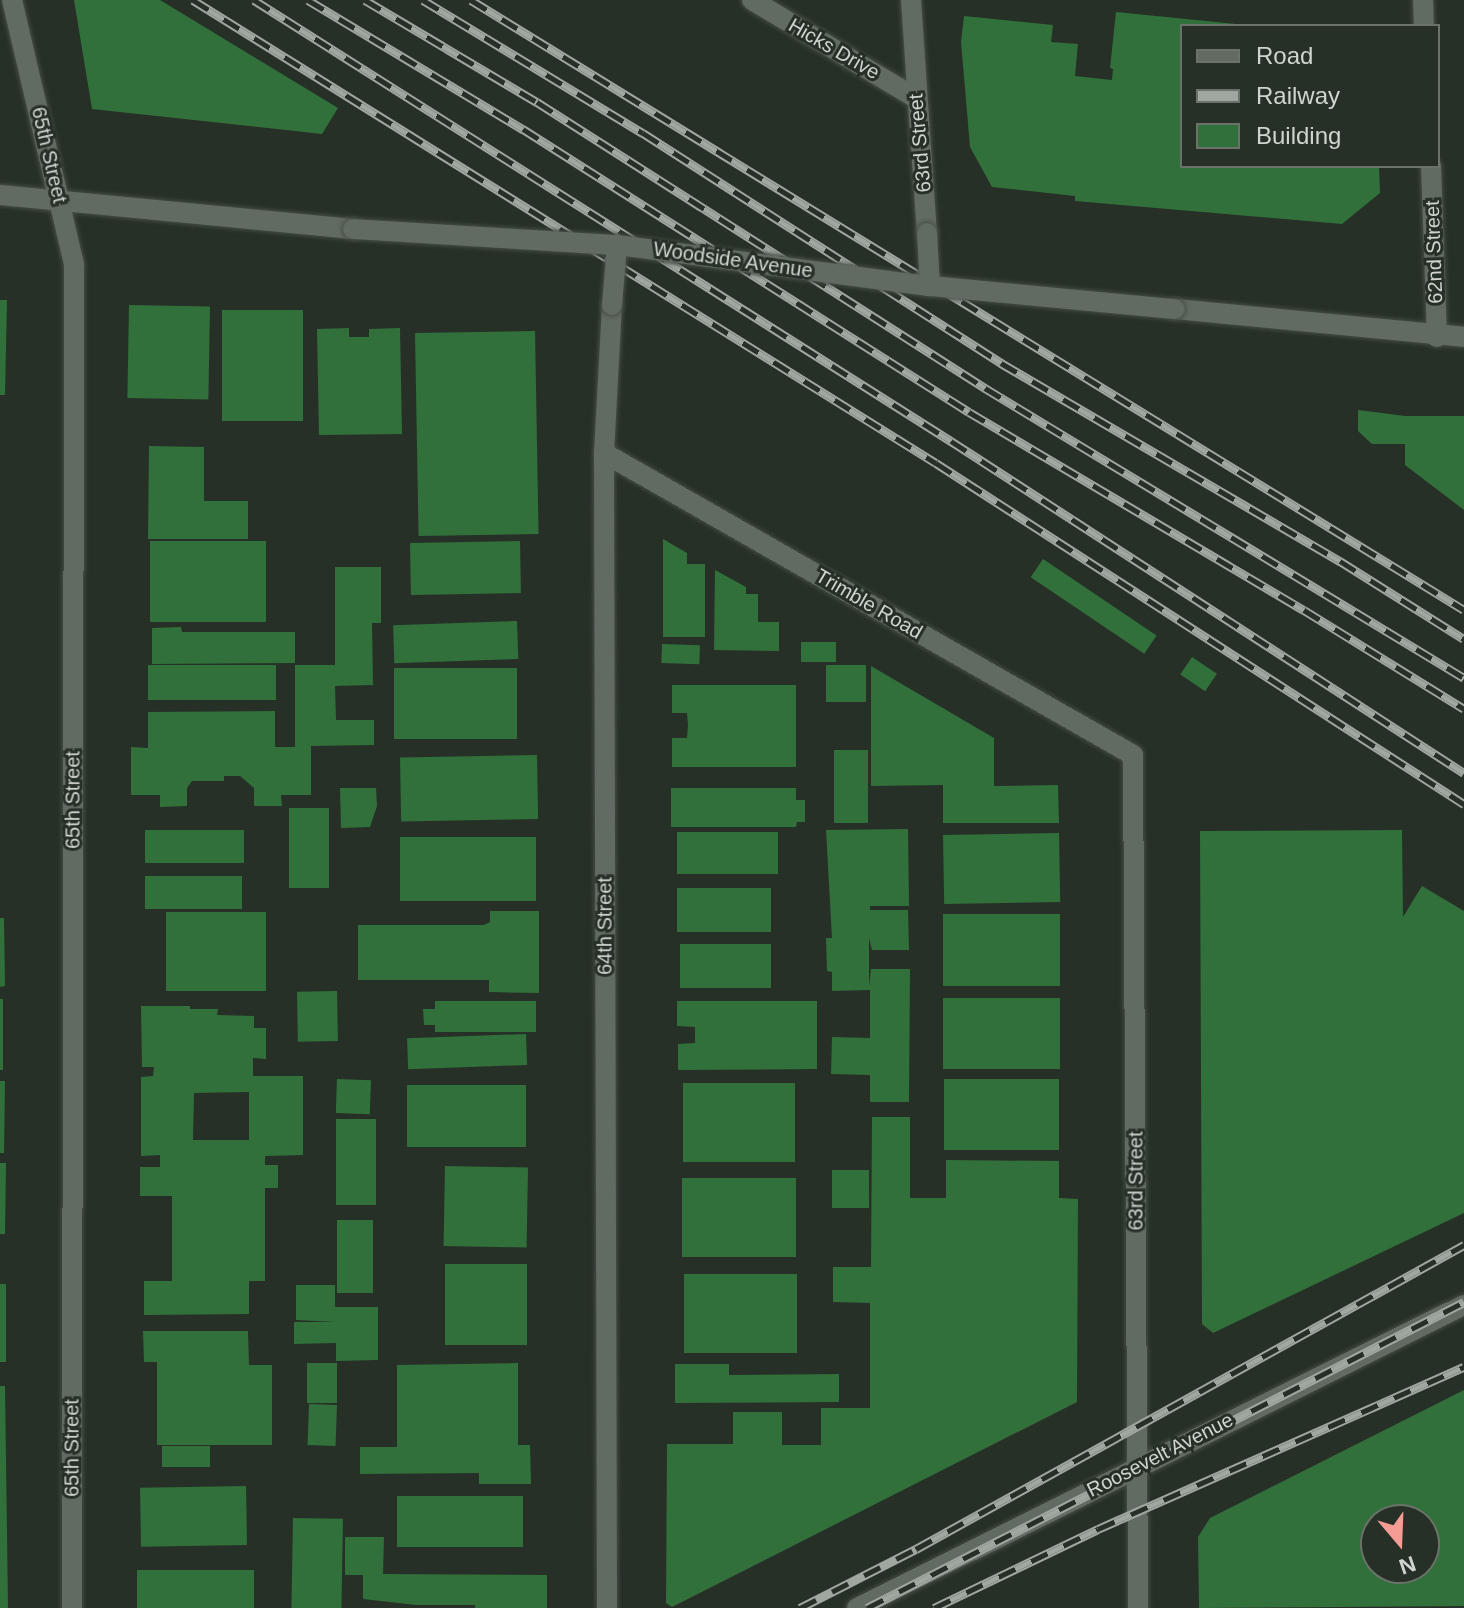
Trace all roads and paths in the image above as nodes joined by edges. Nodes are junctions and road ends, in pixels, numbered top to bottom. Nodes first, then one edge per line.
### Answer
1 (12, 0) edge
2 (752, 0) edge
3 (911, 0) edge
4 (1423, 0) edge
5 (1424, 24) edge
6 (916, 98) junction
7 (1431, 168) edge
8 (0, 195) edge
9 (60, 198) junction
10 (617, 245) junction
11 (930, 286) junction
12 (1437, 337) junction
13 (1464, 337) edge
14 (604, 453) junction
15 (1133, 755) joint
16 (1464, 1305) edge
17 (1139, 1465) junction
18 (72, 1608) edge
19 (607, 1608) edge
20 (857, 1608) edge
21 (1138, 1608) edge

1 - 9 street, 65th Street
2 - 6 street, Hicks Drive
3 - 6 street, 63rd Street
4 - 5 street
6 - 11 street, 63rd Street, bridge
7 - 12 street, 62nd Street
8 - 9 street, Woodside Avenue
9 - 10 street, Woodside Avenue, bridge
9 - 18 street, 65th Street
10 - 11 street, Woodside Avenue, bridge
10 - 14 street, 64th Street, bridge
11 - 12 street, Woodside Avenue, bridge
12 - 13 street, Woodside Avenue
14 - 15 street, Trimble Road
14 - 19 street, 64th Street
15 - 17 street, 63rd Street
16 - 17 street, Roosevelt Avenue
17 - 20 street, Roosevelt Avenue
17 - 21 street, 63rd Street

